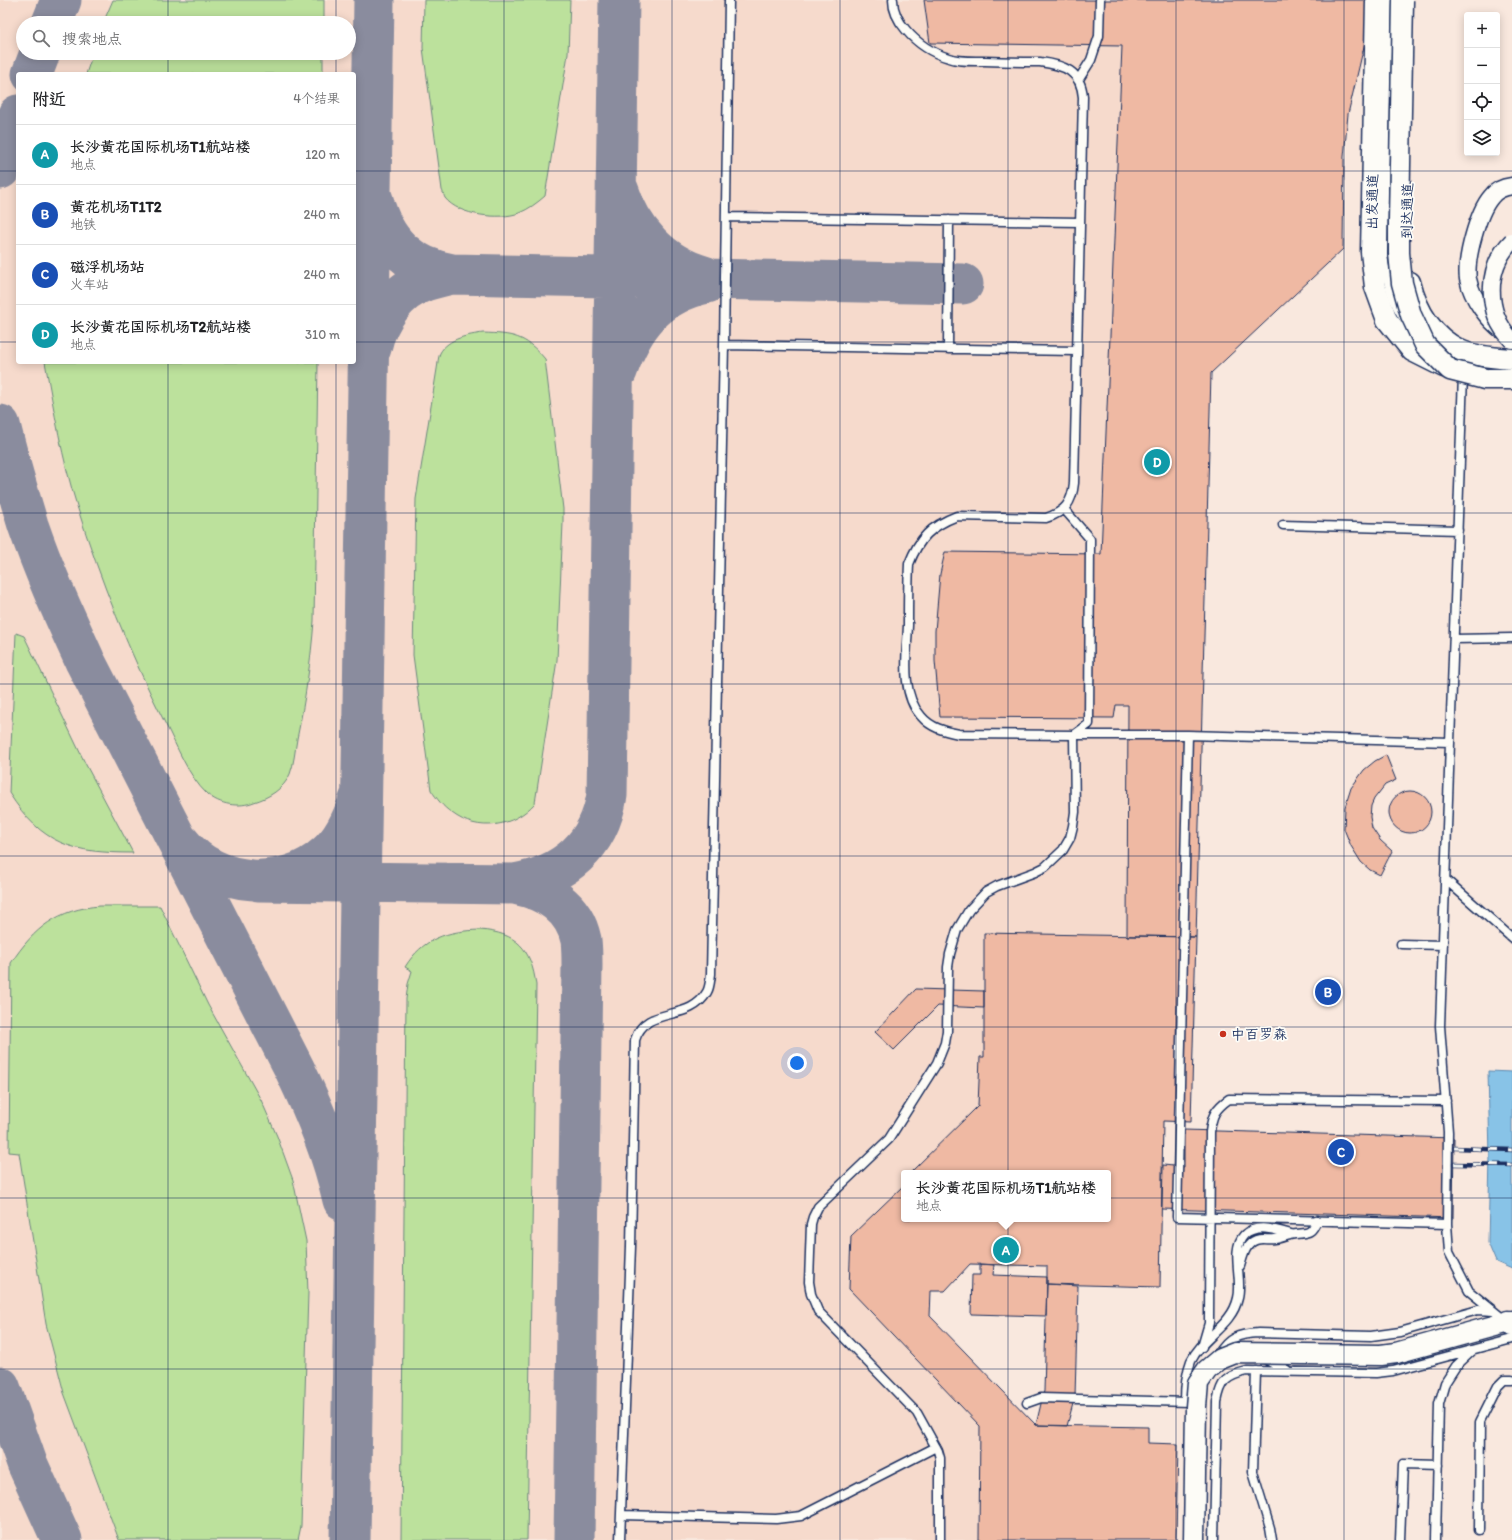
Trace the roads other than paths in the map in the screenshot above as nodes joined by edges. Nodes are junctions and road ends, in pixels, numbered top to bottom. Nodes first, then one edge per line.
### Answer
1 (729, 0) edge
2 (893, 0) edge
3 (1100, 0) edge
4 (1376, 0) edge
5 (1388, 0) edge
6 (1403, 0) edge
7 (1411, 0) edge
8 (1079, 79) junction
9 (1512, 186) edge
10 (1512, 196) edge
11 (726, 217) junction
12 (949, 220) junction
13 (1479, 221) junction
14 (1080, 222) junction
15 (1512, 241) edge
16 (1512, 337) edge
17 (1512, 340) edge
18 (724, 345) junction
19 (948, 349) junction
20 (1077, 351) junction
21 (1492, 357) junction
22 (1472, 359) junction
23 (1512, 359) edge
24 (1449, 360) junction
25 (1512, 379) edge
26 (1064, 509) junction
27 (1283, 525) dead end
28 (1458, 530) junction
29 (1454, 638) junction
30 (1512, 638) edge
31 (1074, 735) junction
32 (1188, 735) junction
33 (1450, 742) junction
34 (1445, 879) junction
35 (1512, 938) edge
36 (1401, 944) dead end
37 (1442, 945) junction
38 (1446, 1101) junction
39 (1209, 1217) junction
40 (1317, 1220) junction
41 (1448, 1224) junction
42 (1507, 1324) edge
43 (1202, 1347) junction
44 (1472, 1350) junction
45 (1256, 1371) junction
46 (1290, 1372) junction
47 (1206, 1378) junction
48 (1512, 1380) edge
49 (1188, 1402) junction
50 (1027, 1403) dead end
51 (936, 1446) junction
52 (1438, 1465) junction
53 (621, 1515) junction
54 (1479, 1530) dead end
55 (620, 1540) edge
56 (940, 1540) edge
57 (1189, 1540) edge
58 (1194, 1540) edge
59 (1199, 1540) edge
60 (1214, 1540) edge
61 (1272, 1540) edge
62 (1400, 1540) edge
63 (1436, 1540) edge

1 - 11 lane
2 - 8 lane
3 - 8 lane
4 - 24 street, 出发通道
5 - 24 lane, bridge
6 - 24 street, bridge
7 - 21 street, 到达通道
8 - 14 lane
9 - 13 street
10 - 13 street
11 - 12 lane
11 - 18 lane
12 - 14 lane
12 - 19 lane
13 - 16 street
14 - 20 lane
15 - 17 street, bridge
18 - 19 lane
18 - 53 lane
19 - 20 lane
20 - 26 lane
21 - 22 lane
21 - 23 street, 到达通道
22 - 24 lane
22 - 28 lane
24 - 25 street, 出发通道, bridge
26 - 31 lane
26 - 31 lane
27 - 28 lane
28 - 29 lane
29 - 30 lane
29 - 33 lane
31 - 32 lane
31 - 51 lane
32 - 33 lane
32 - 39 lane
33 - 34 lane
34 - 35 lane
34 - 37 lane
36 - 37 lane
37 - 38 lane
38 - 39 lane
38 - 41 lane
39 - 40 lane
39 - 43 lane
40 - 41 lane
40 - 43 lane
41 - 42 lane
42 - 44 lane
42 - 47 lane
42 - 58 street, bridge
43 - 49 lane
44 - 46 lane
44 - 52 lane
45 - 46 lane
45 - 60 lane
45 - 61 lane
46 - 47 lane
47 - 49 lane
47 - 59 lane
48 - 54 lane
49 - 50 lane
49 - 57 lane
51 - 53 lane
51 - 56 lane
52 - 62 lane
52 - 63 lane
53 - 55 lane

